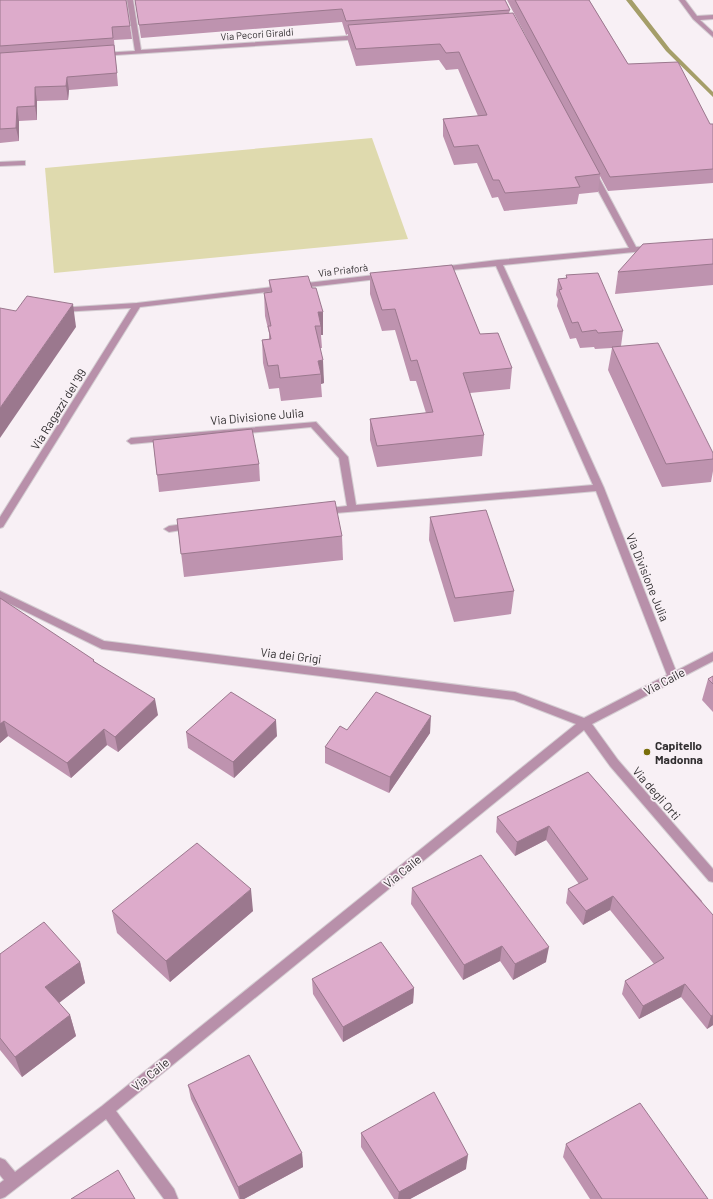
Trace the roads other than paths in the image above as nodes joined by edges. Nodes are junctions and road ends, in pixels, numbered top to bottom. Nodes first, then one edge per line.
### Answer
1 (130, 0) edge
2 (682, 0) edge
3 (713, 17) edge
4 (695, 18) junction
5 (713, 35) edge
6 (366, 37) edge
7 (138, 52) junction
8 (92, 56) edge
9 (22, 163) dead end
10 (0, 164) edge
11 (589, 166) edge
12 (662, 247) edge
13 (633, 249) junction
14 (498, 262) junction
15 (432, 270) edge
16 (393, 274) edge
17 (137, 305) junction
18 (53, 310) edge
19 (131, 441) dead end
20 (599, 488) junction
21 (352, 508) junction
22 (314, 512) edge
23 (0, 525) edge
24 (200, 525) edge
25 (169, 529) dead end
26 (0, 595) edge
27 (713, 656) edge
28 (673, 676) junction
29 (585, 723) junction
30 (713, 877) edge
31 (107, 1110) junction
32 (0, 1165) edge
33 (14, 1181) junction
34 (0, 1192) edge
35 (171, 1199) edge

1 - 7 street
2 - 4 street
3 - 4 street
4 - 5 street
6 - 7 street, Via Pecori Giraldi
7 - 8 street, Via Pecori Giraldi
9 - 10 street
11 - 13 street
12 - 13 street
13 - 14 street
14 - 15 street
14 - 20 street, Via Divisione Julia
16 - 17 street, Via Priaforà
17 - 18 street, Via Priaforà
17 - 23 street, Via Ragazzi del '99
19 - 21 street, Via Divisione Julia
20 - 21 street
20 - 28 street, Via Divisione Julia
21 - 22 street
24 - 25 street
26 - 29 street, Via dei Grigi
27 - 28 street, Via Caile
28 - 29 street, Via Caile
29 - 30 street, Via degli Orti
29 - 31 street, Via Caile
31 - 33 street, Via Caile
31 - 35 street
32 - 33 street
33 - 34 street, Via Caile

